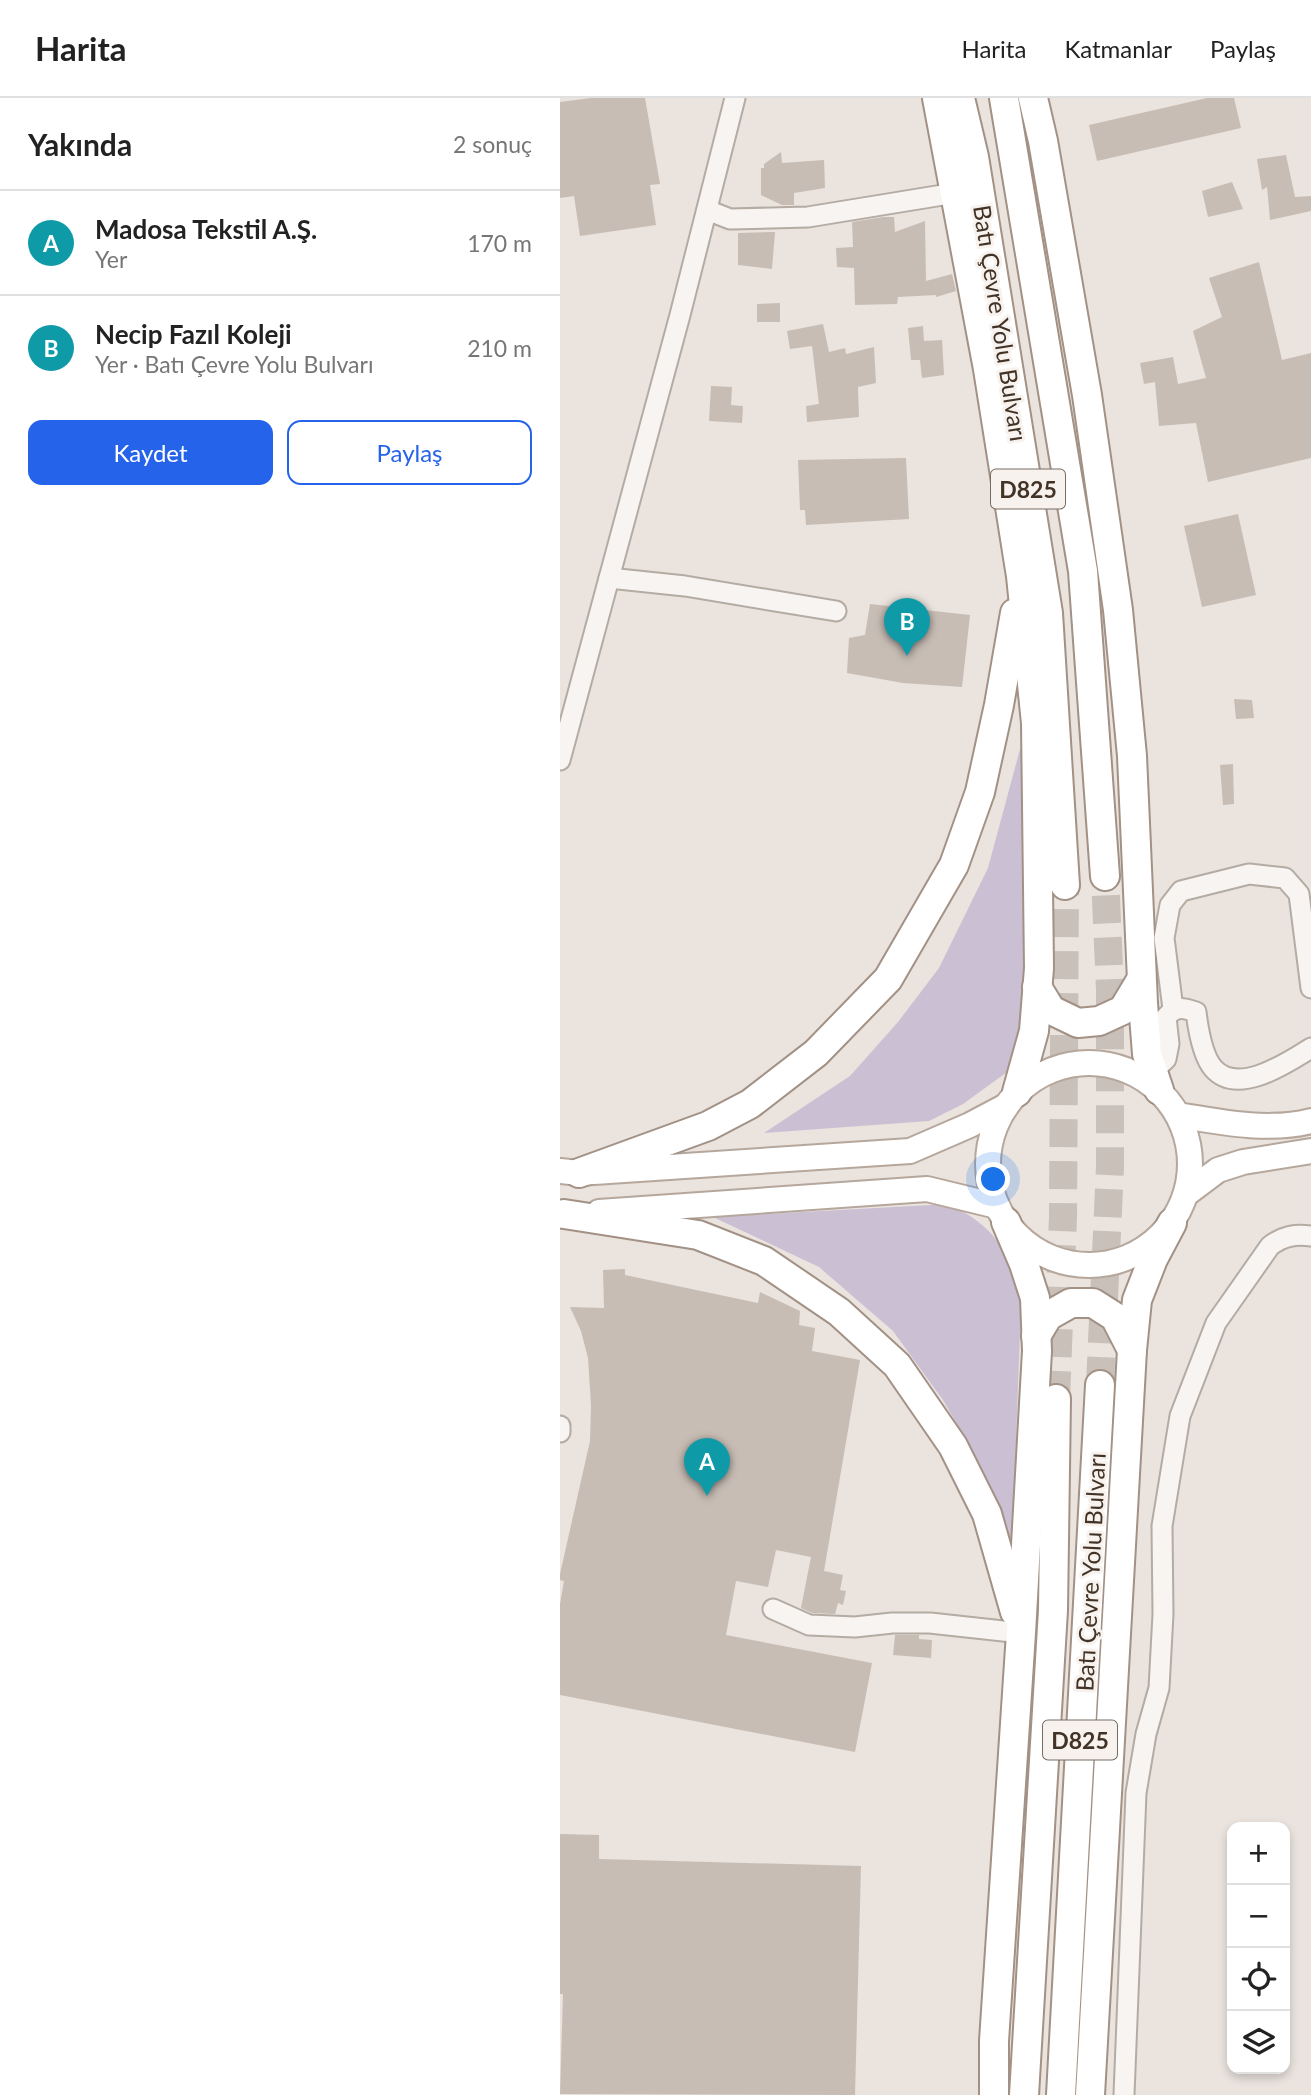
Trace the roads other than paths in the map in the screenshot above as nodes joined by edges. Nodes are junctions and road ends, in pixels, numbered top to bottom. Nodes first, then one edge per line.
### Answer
1 (735, 98) edge
2 (937, 98) edge
3 (960, 98) edge
4 (1004, 98) edge
5 (1032, 98) edge
6 (955, 193) junction
7 (707, 210) junction
8 (1021, 576) junction
9 (609, 578) junction
10 (836, 611) dead end
11 (560, 760) edge
12 (1105, 876) tunnel mouth
13 (1065, 885) tunnel mouth
14 (1141, 980) junction
15 (1037, 987) junction
16 (1311, 988) edge
17 (1173, 1009) junction
18 (1311, 1048) edge
19 (1156, 1080) junction
20 (1011, 1099) junction
21 (1178, 1115) junction
22 (1311, 1121) edge
23 (1311, 1151) edge
24 (569, 1172) edge
25 (1186, 1194) junction
26 (1002, 1214) junction
27 (562, 1215) edge
28 (1172, 1223) junction
29 (1311, 1236) edge
30 (1036, 1336) junction
31 (1132, 1350) junction
32 (1100, 1385) tunnel mouth
33 (1056, 1399) tunnel mouth
34 (560, 1426) edge
35 (560, 1432) edge
36 (773, 1609) dead end
37 (1021, 1633) junction
38 (994, 2095) edge
39 (1024, 2095) edge
40 (1061, 2095) edge
41 (1090, 2095) edge
42 (1124, 2095) edge

1 - 7 street
2 - 6 highway
3 - 13 highway, Batı Çevre Yolu Bulvarı / D825
4 - 12 highway, Batı Çevre Yolu Bulvarı / D825
5 - 14 highway
6 - 7 street
6 - 8 highway
7 - 9 street
8 - 15 highway
8 - 24 highway
9 - 10 street
9 - 11 street
14 - 15 highway
14 - 19 highway
15 - 20 highway
16 - 17 street
17 - 18 street
17 - 19 street
19 - 20 main road
19 - 21 main road
20 - 24 main road
20 - 26 main road
21 - 22 main road
21 - 25 main road
23 - 25 main road
25 - 28 main road
26 - 27 main road
26 - 28 main road
26 - 30 highway
27 - 37 highway
28 - 31 highway
29 - 42 street
30 - 31 highway
30 - 37 highway
31 - 41 highway
32 - 40 highway, Batı Çevre Yolu Bulvarı / D825
33 - 39 highway, Batı Çevre Yolu Bulvarı / D825
34 - 35 street
36 - 37 street
37 - 38 highway

